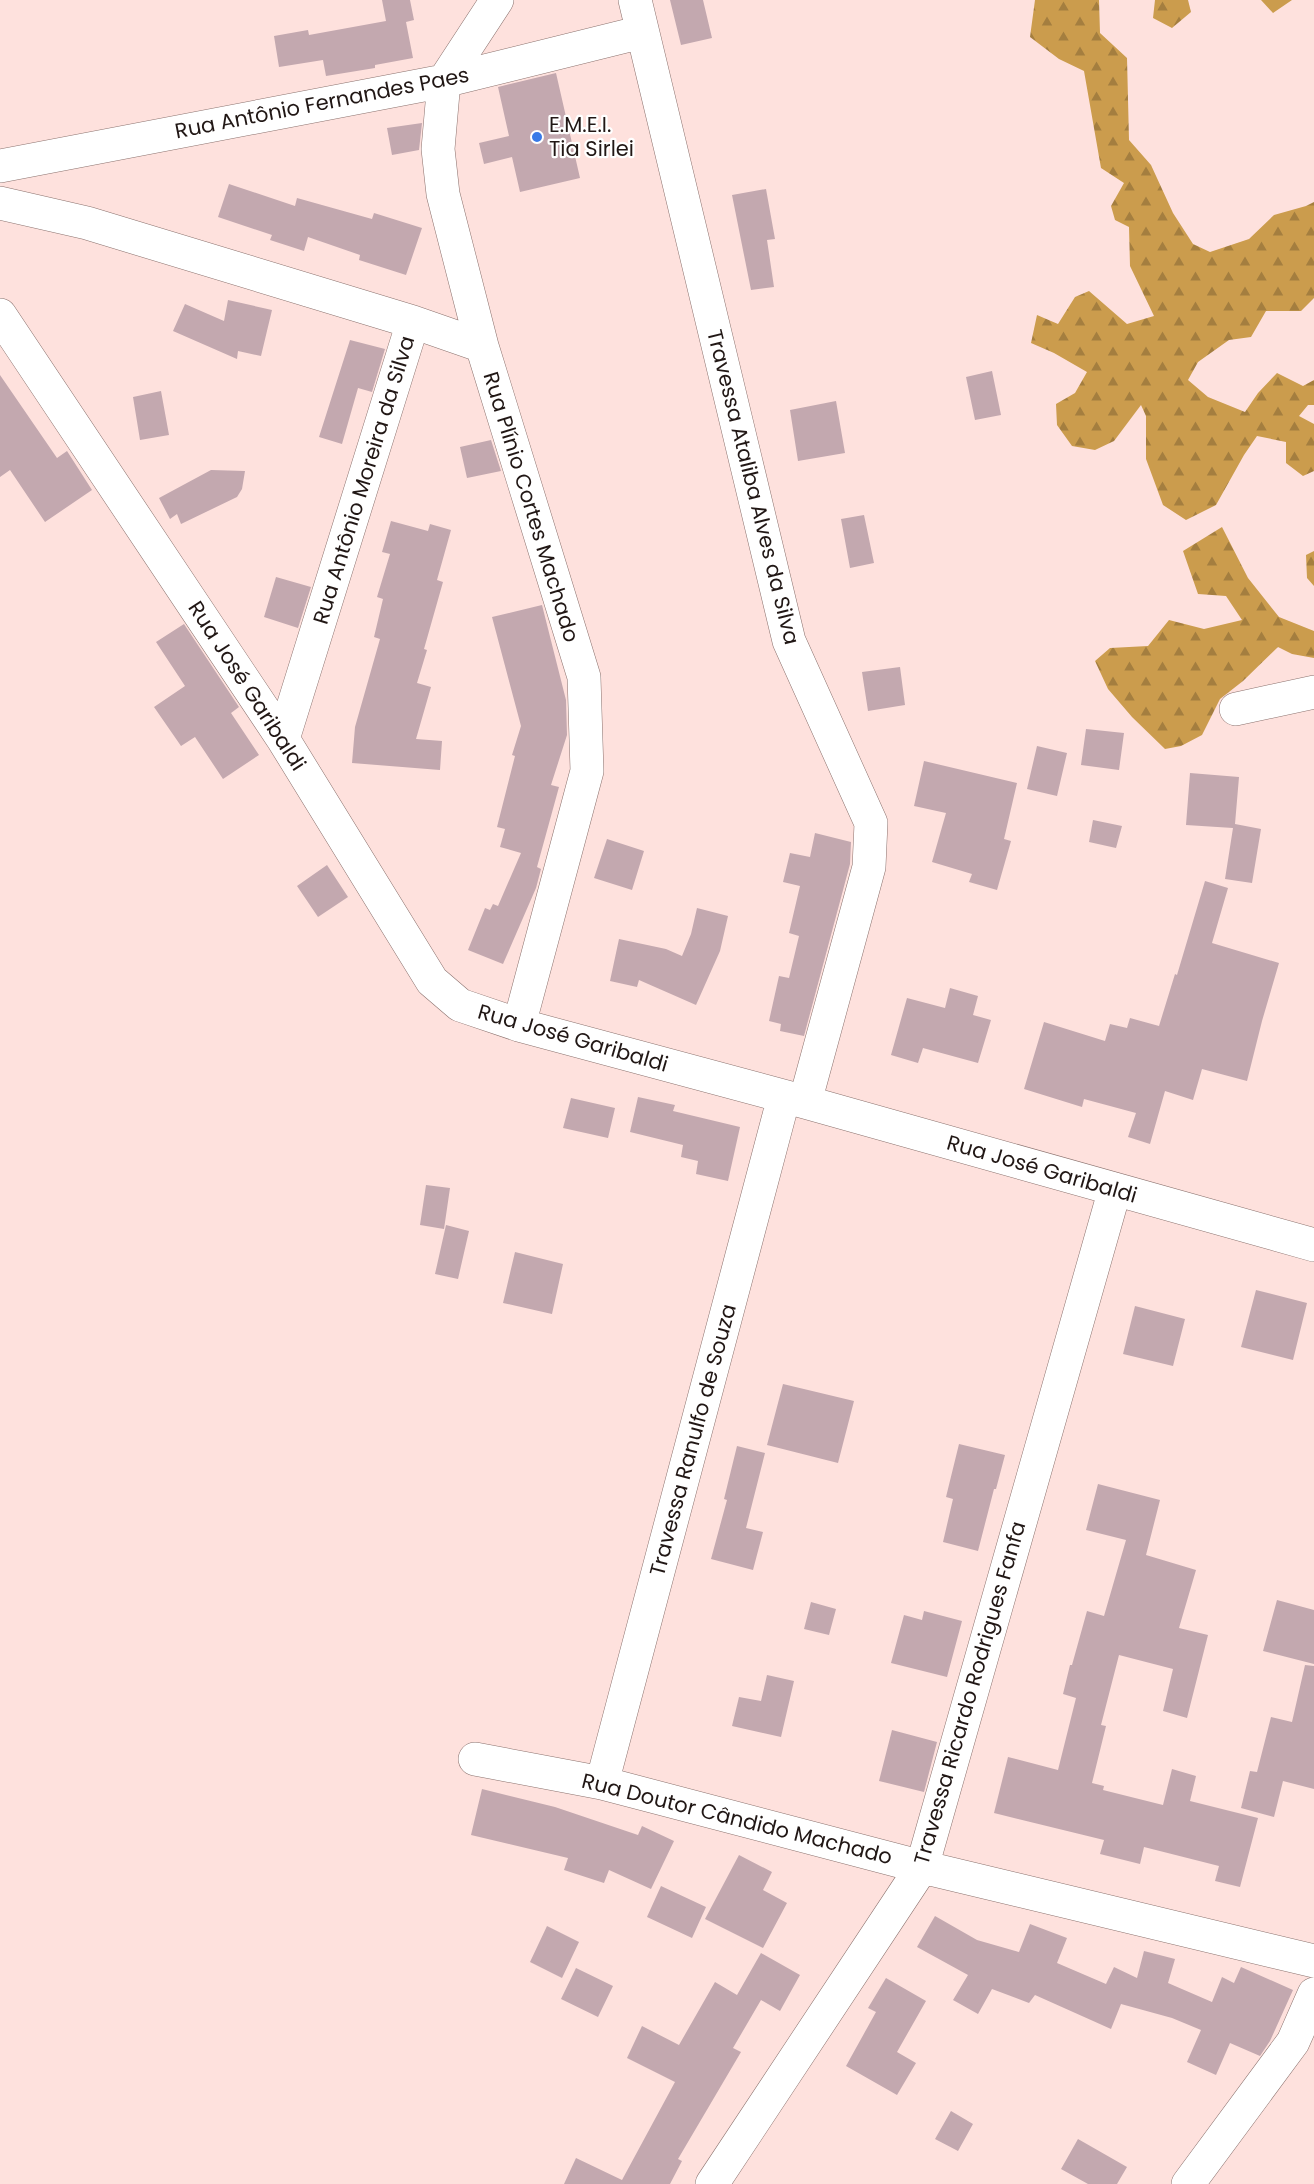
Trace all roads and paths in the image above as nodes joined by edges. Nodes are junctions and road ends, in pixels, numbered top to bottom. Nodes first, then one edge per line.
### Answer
1 (497, 0) edge
2 (635, 0) edge
3 (642, 32) junction
4 (444, 81) junction
5 (0, 166) edge
6 (0, 203) edge
7 (0, 315) edge
8 (413, 322) junction
9 (482, 346) junction
10 (1314, 692) edge
11 (1236, 709) dead end
12 (283, 739) junction
13 (519, 1025) junction
14 (795, 1099) junction
15 (1115, 1190) junction
16 (1314, 1245) edge
17 (475, 1760) dead end
18 (602, 1783) junction
19 (921, 1867) junction
20 (1314, 1961) edge
21 (1314, 1994) edge
22 (712, 2184) edge
23 (1188, 2184) edge

1 - 4 street, Rua Plínio Cortes Machado
2 - 3 street, Travessa Ataliba Alves da Silva
3 - 4 street, Rua Antônio Fernandes Paes
3 - 14 street, Travessa Ataliba Alves da Silva
4 - 5 street, Rua Antônio Fernandes Paes
4 - 9 street, Rua Plínio Cortes Machado
6 - 8 street, Rua Antônio Moreira da Silva
7 - 12 street, Rua José Garibaldi
8 - 9 street
8 - 12 street, Rua Antônio Moreira da Silva
9 - 13 street, Rua Plínio Cortes Machado
10 - 11 street
12 - 13 street, Rua José Garibaldi
13 - 14 street, Rua José Garibaldi
14 - 15 street, Rua José Garibaldi
14 - 18 street, Travessa Ranulfo de Souza
15 - 16 street, Rua José Garibaldi
15 - 19 street, Travessa Ricardo Rodrigues Fanfa
17 - 18 street, Rua Doutor Cândido Machado
18 - 19 street, Rua Doutor Cândido Machado
19 - 20 street, Rua Doutor Cândido Machado
19 - 22 street, Travessa Ricardo Rodrigues Fanfa
21 - 23 street

